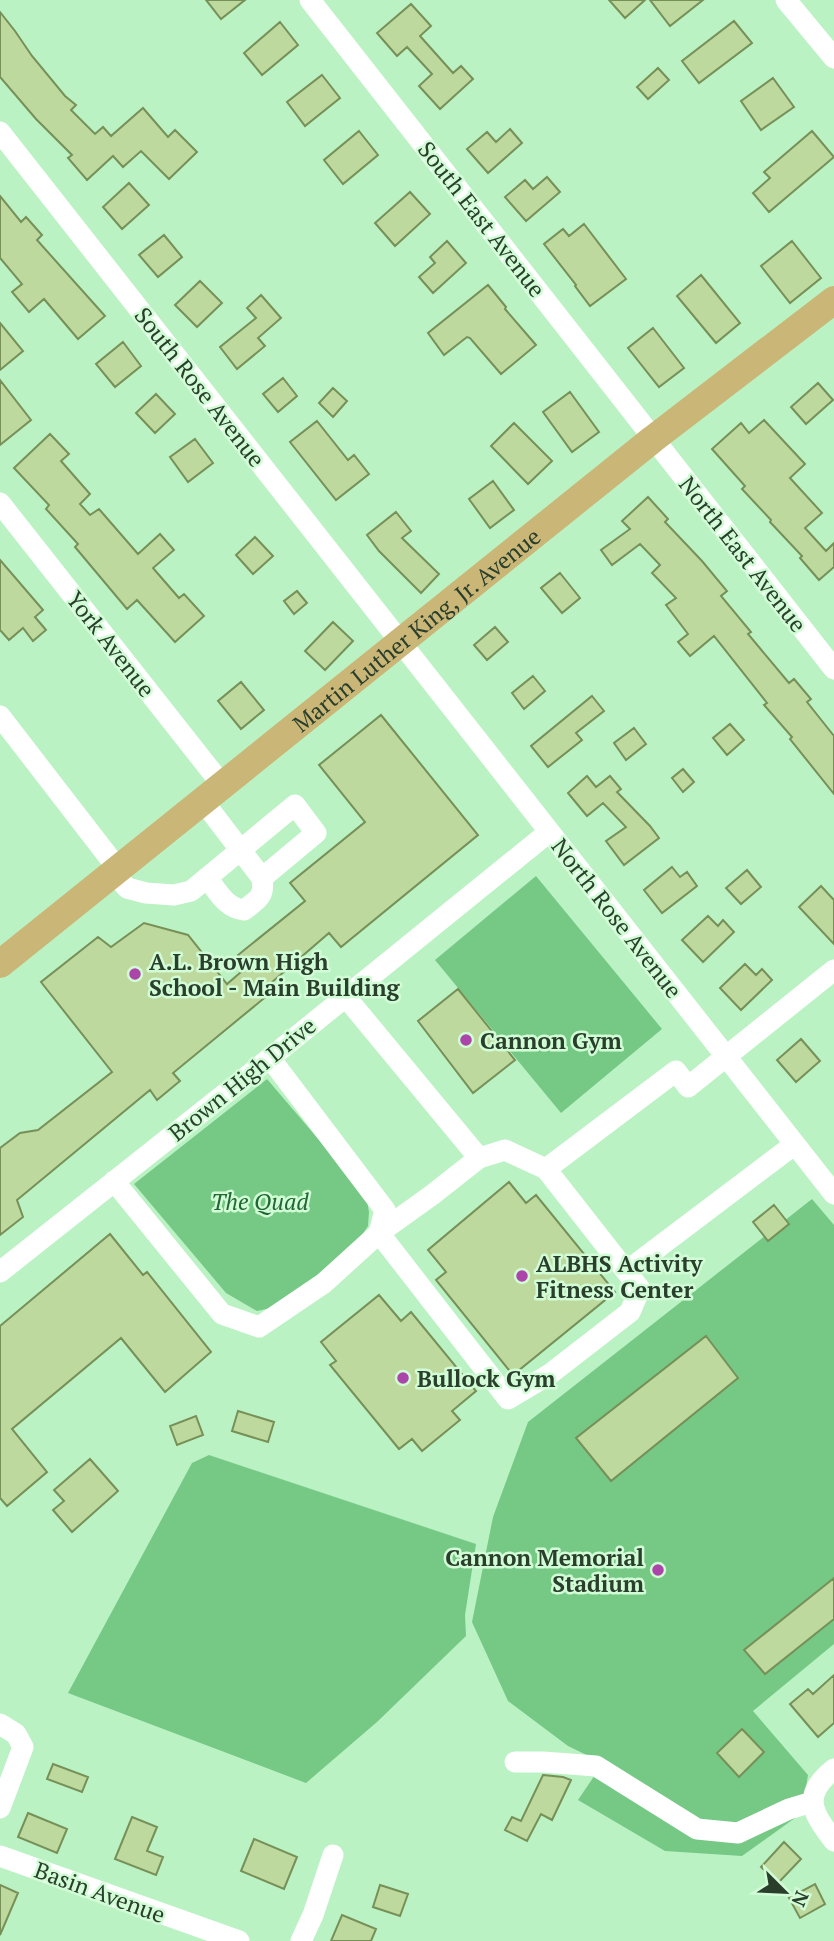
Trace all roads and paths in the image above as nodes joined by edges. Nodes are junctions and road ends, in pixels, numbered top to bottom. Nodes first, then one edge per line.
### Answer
1 (310, 0) edge
2 (786, 0) edge
3 (834, 58) edge
4 (0, 132) edge
5 (834, 300) edge
6 (653, 439) junction
7 (0, 503) edge
8 (400, 642) junction
9 (834, 669) edge
10 (0, 716) edge
11 (213, 793) junction
12 (549, 832) junction
13 (241, 851) junction
14 (118, 869) junction
15 (262, 878) junction
16 (208, 879) junction
17 (0, 964) edge
18 (834, 970) edge
19 (345, 996) junction
20 (728, 1056) junction
21 (270, 1058) junction
22 (795, 1144) junction
23 (480, 1158) junction
24 (546, 1170) junction
25 (114, 1181) junction
26 (834, 1194) edge
27 (379, 1233) junction
28 (0, 1272) edge
29 (627, 1272) junction
30 (0, 1724) edge
31 (515, 1762) dead end
32 (834, 1769) edge
33 (812, 1801) junction
34 (0, 1808) edge
35 (834, 1841) edge
36 (333, 1855) dead end
37 (0, 1856) edge
38 (239, 1941) edge
39 (301, 1941) edge

1 - 6 street, South East Avenue
2 - 3 street
4 - 8 street, South Rose Avenue
5 - 6 main road, Martin Luther King, Jr. Avenue
6 - 8 main road, Martin Luther King, Jr. Avenue
6 - 9 street, North East Avenue
7 - 11 street, York Avenue
8 - 11 main road, Martin Luther King, Jr. Avenue
8 - 12 street, North Rose Avenue
10 - 14 street
11 - 13 street, York Avenue
11 - 14 main road, Martin Luther King, Jr. Avenue
12 - 19 street, Brown High Drive
12 - 20 street, North Rose Avenue
13 - 15 street, York Avenue
13 - 15 street
13 - 16 street
14 - 16 street
14 - 17 main road, Martin Luther King, Jr. Avenue
15 - 16 street
18 - 20 street
19 - 21 street, Brown High Drive
19 - 23 street
20 - 22 street, North Rose Avenue
20 - 24 street
21 - 25 street, Brown High Drive
21 - 27 street
22 - 26 street, North Rose Avenue
22 - 29 street
23 - 24 street
23 - 27 street
24 - 29 street
25 - 27 street
25 - 28 street, Brown High Drive
27 - 29 street
30 - 34 street
31 - 33 street
32 - 33 street
33 - 35 street
36 - 39 street
37 - 38 street, Basin Avenue

